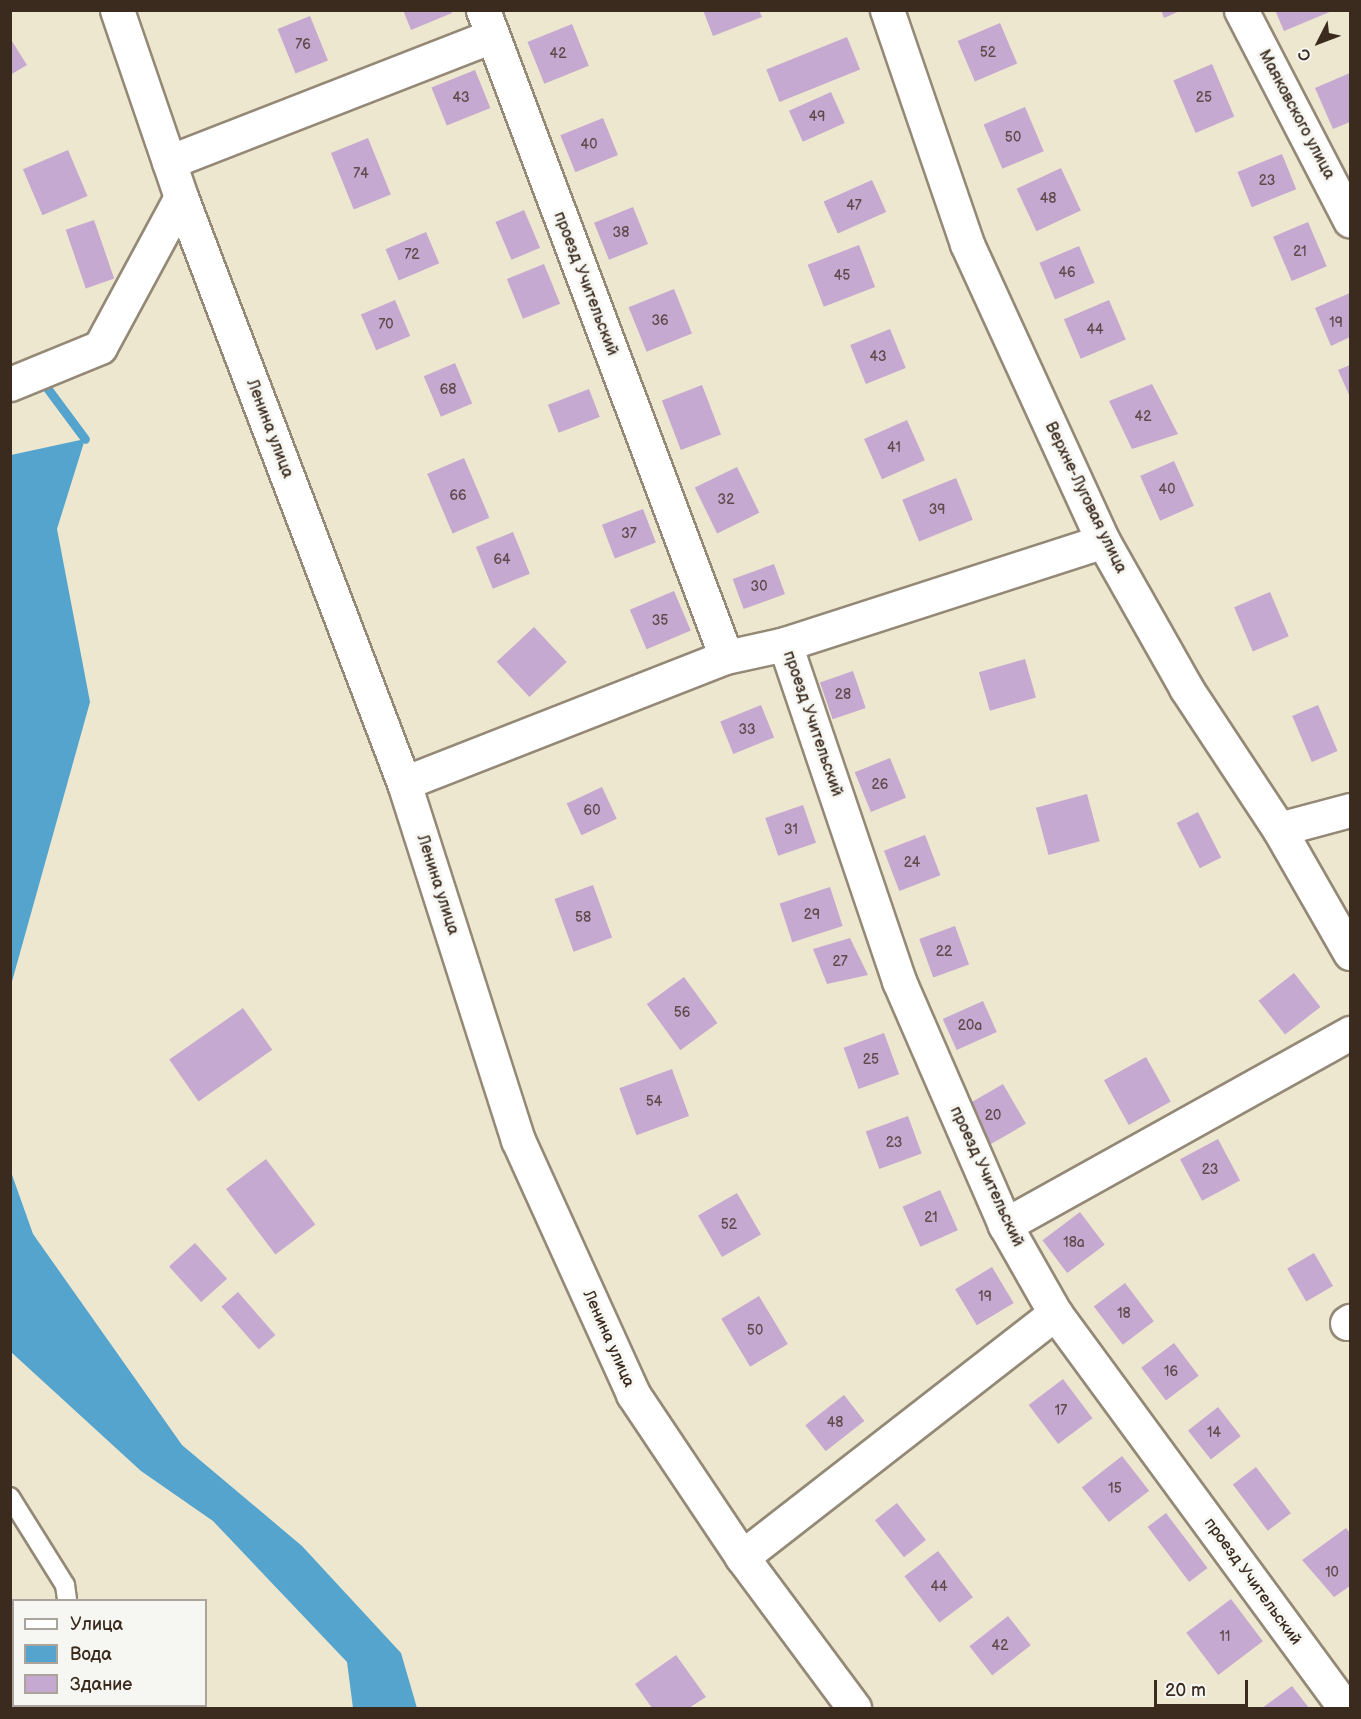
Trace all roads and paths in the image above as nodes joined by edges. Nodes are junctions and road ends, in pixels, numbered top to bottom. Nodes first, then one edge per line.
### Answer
1 (117, 10) edge
2 (887, 10) edge
3 (1241, 10) edge
4 (488, 23) edge
5 (169, 162) junction
6 (181, 197) junction
7 (1350, 220) edge
8 (10, 384) edge
9 (1103, 541) junction
10 (785, 644) junction
11 (726, 657) junction
12 (404, 783) junction
13 (1350, 810) edge
14 (1279, 829) junction
15 (1350, 953) edge
16 (1350, 1033) edge
17 (1005, 1225) junction
18 (1054, 1313) junction
19 (10, 1497) edge
20 (742, 1557) junction
21 (67, 1599) edge
22 (854, 1708) edge
23 (1345, 1708) edge

1 - 5 street, Ленина улица
2 - 9 street, Верхне-Луговая улица
3 - 7 street, Маяковского улица
4 - 5 street
4 - 11 street, проезд Учительский
5 - 6 street, Ленина улица
6 - 8 street
6 - 12 street, Ленина улица
9 - 10 street
9 - 14 street, Верхне-Луговая улица
10 - 11 street
10 - 17 street, проезд Учительский
11 - 12 street
12 - 20 street, Ленина улица
13 - 14 street
14 - 15 street, Верхне-Луговая улица
16 - 17 street
17 - 18 street, проезд Учительский
18 - 20 street
18 - 23 street, проезд Учительский
19 - 21 lane
20 - 22 street, Ленина улица

